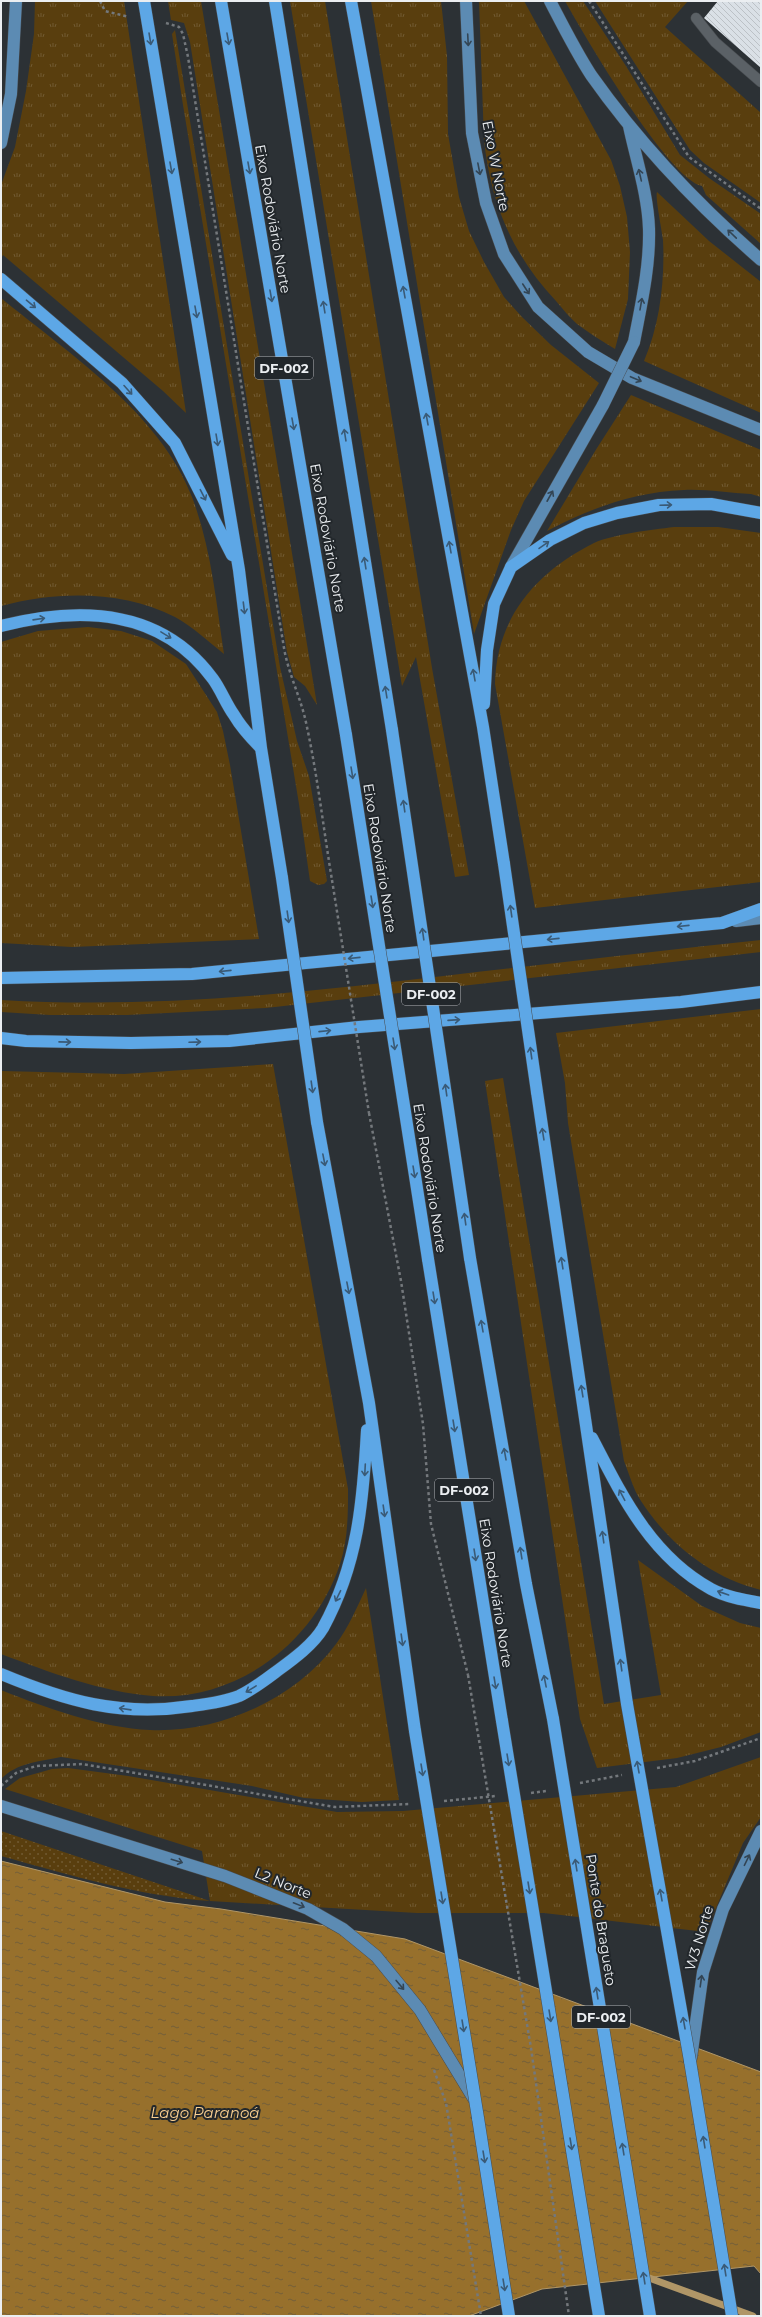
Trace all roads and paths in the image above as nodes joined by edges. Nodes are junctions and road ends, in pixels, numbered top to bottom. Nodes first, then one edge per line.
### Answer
1 (16, 1) edge
2 (100, 1) edge
3 (144, 1) edge
4 (221, 1) edge
5 (275, 1) edge
6 (351, 1) edge
7 (466, 1) edge
8 (550, 1) edge
9 (589, 1) edge
10 (696, 18) dead end
11 (147, 19) junction
12 (761, 82) edge
13 (629, 126) junction
14 (1, 143) edge
15 (761, 209) edge
16 (761, 260) edge
17 (1, 279) edge
18 (761, 430) edge
19 (761, 513) edge
20 (511, 567) junction
21 (239, 570) junction
22 (1, 626) edge
23 (483, 727) junction
24 (261, 748) junction
25 (761, 909) edge
26 (761, 918) edge
27 (722, 922) junction
28 (1, 978) edge
29 (761, 992) edge
30 (1, 1038) edge
31 (26, 1041) junction
32 (1, 1044) edge
33 (369, 1403) junction
34 (588, 1430) junction
35 (761, 1603) edge
36 (1, 1674) edge
37 (552, 1719) joint
38 (761, 1738) edge
39 (656, 1768) dead end
40 (625, 1774) dead end
41 (572, 1785) dead end
42 (1, 1786) edge
43 (551, 1790) dead end
44 (529, 1793) dead end
45 (499, 1796) dead end
46 (439, 1801) dead end
47 (416, 1803) dead end
48 (1, 1806) edge
49 (761, 1831) edge
50 (690, 2061) junction
51 (433, 2068) dead end
52 (475, 2100) junction
53 (731, 2312) edge
54 (509, 2314) edge
55 (481, 2316) edge
56 (569, 2316) edge
57 (599, 2316) edge
58 (650, 2316) edge

1 - 14 main road
2 - 11 path
3 - 11 highway
4 -> 57 highway, Eixo Rodoviário Norte / DF-002, bridge
37 -> 5 highway, Eixo Rodoviário Norte / DF-002, bridge
23 -> 6 highway
7 -> 18 main road, Eixo W Norte
8 - 13 main road
9 - 15 path
10 - 12 lane
11 -> 21 highway
11 - 56 path, bridge
16 -> 13 main road
20 -> 13 main road, bridge
17 -> 21 highway
20 -> 19 highway
20 - 23 highway
21 -> 24 highway
22 -> 24 highway
34 -> 23 highway, bridge
24 -> 33 highway, bridge
25 - 27 highway
26 - 27 main road
27 -> 28 highway
31 -> 29 highway
30 - 31 highway
31 - 32 highway
33 -> 36 highway
33 -> 52 highway, bridge
35 -> 34 highway
50 -> 34 highway, bridge
58 -> 37 highway, Ponte do Bragueto / DF-002, bridge
38 - 39 path
40 - 41 path
42 - 47 path
43 - 44 path
45 - 46 path
48 -> 52 main road, L2 Norte
50 -> 49 main road, W3 Norte
53 -> 50 highway
51 - 55 path
52 -> 54 highway, bridge

